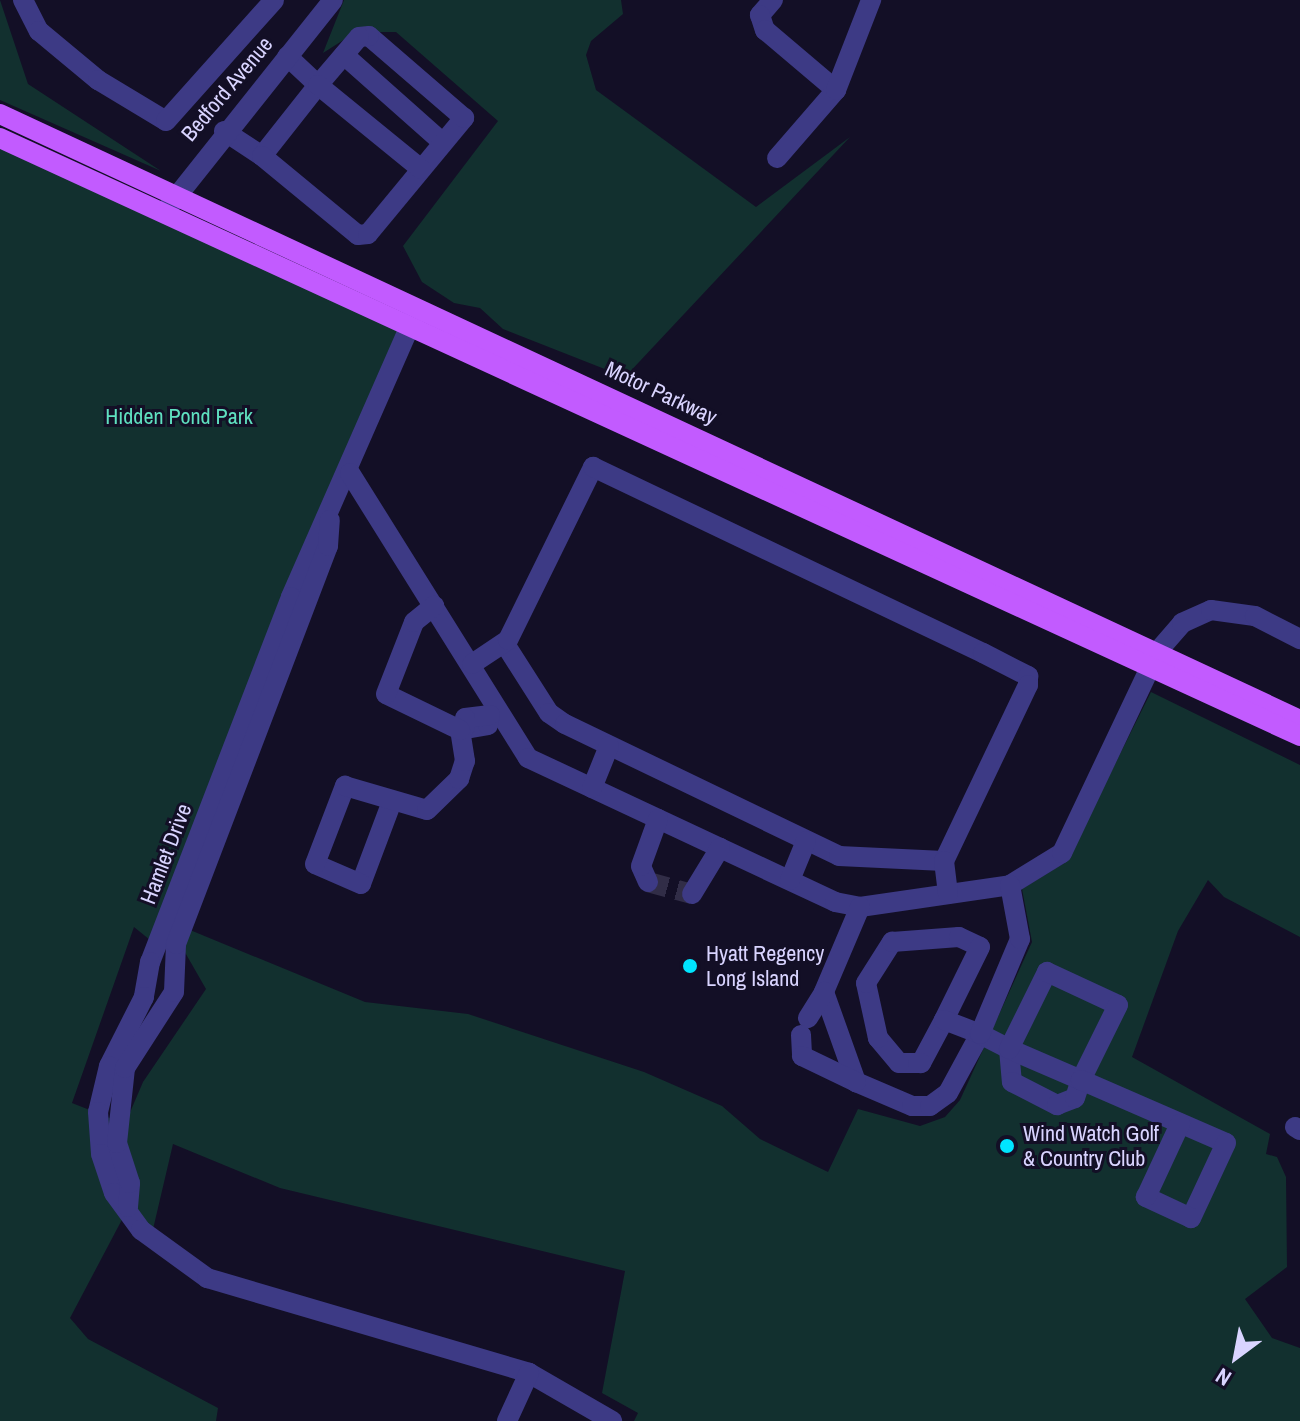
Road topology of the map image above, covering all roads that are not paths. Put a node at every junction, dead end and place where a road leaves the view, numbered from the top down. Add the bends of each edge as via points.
1 (23, 0) edge
2 (274, 0) edge
3 (333, 0) edge
4 (773, 0) edge
5 (871, 0) edge
6 (344, 55) junction
7 (287, 56) junction
8 (318, 85) junction
9 (836, 90) junction
10 (0, 114) edge
11 (224, 131) junction
12 (0, 138) edge
13 (443, 143) junction
14 (262, 156) junction
15 (777, 158) dead end
16 (421, 169) junction
17 (174, 193) junction
18 (164, 213) junction
19 (419, 306) junction
20 (409, 326) junction
21 (350, 473) junction
22 (330, 520) junction
23 (434, 606) junction
24 (1300, 639) edge
25 (505, 644) junction
26 (1158, 651) junction
27 (472, 664) junction
28 (1148, 671) junction
29 (495, 713) junction
30 (1300, 720) edge
31 (462, 729) junction
32 (1300, 736) edge
33 (609, 746) junction
34 (592, 788) junction
35 (391, 804) junction
36 (658, 819) junction
37 (806, 841) junction
38 (720, 848) junction
39 (944, 861) junction
40 (790, 880) junction
41 (648, 882) dead end
42 (1010, 885) junction
43 (692, 894) dead end
44 (948, 894) junction
45 (860, 907) junction
46 (150, 962) junction
47 (176, 971) junction
48 (824, 992) junction
49 (129, 1016) junction
50 (944, 1020) junction
51 (151, 1030) junction
52 (980, 1034) junction
53 (1009, 1049) junction
54 (1081, 1080) junction
55 (856, 1082) junction
56 (1180, 1124) junction
57 (128, 1207) junction
58 (529, 1373) junction
59 (507, 1421) edge
60 (612, 1421) edge

1 - 2 street via 39,31 98,80 166,121
3 - 7 street, Bedford Avenue
4 - 9 street via 760,15 765,30
5 - 9 street
6 - 8 street
6 - 13 street
6 - 13 street via 369,36 460,110 464,118
7 - 8 street
7 - 11 street, Bedford Avenue
8 - 14 street
8 - 16 street
9 - 15 street
10 - 17 main road, Motor Parkway
11 - 14 street
11 - 17 street, Bedford Avenue
12 - 18 main road, Motor Parkway
13 - 16 street
14 - 16 street via 358,235 368,234
17 - 18 street, Bedford Avenue
17 - 19 main road, Motor Parkway
18 - 20 main road, Motor Parkway
19 - 20 street, Hamlet Drive
19 - 26 main road, Motor Parkway
20 - 21 street, Hamlet Drive
20 - 28 main road, Motor Parkway
21 - 22 street, Hamlet Drive
21 - 23 street
22 - 46 street, Hamlet Drive via 291,597
22 - 47 street, Hamlet Drive via 328,546 176,944
23 - 27 street
23 - 31 street via 414,622 386,694
24 - 26 street via 1255,616 1211,610 1182,623
25 - 27 street
25 - 33 street via 549,713
25 - 39 street via 593,467 983,653 1028,676 1028,685
26 - 28 street
26 - 30 main road, Motor Parkway
27 - 29 street
28 - 32 main road, Motor Parkway
28 - 42 street via 1062,853
29 - 31 street via 488,725
29 - 34 street via 528,758
31 - 35 street via 465,761 446,796 427,810
33 - 34 street
33 - 37 street
34 - 36 street
35 - 35 street via 345,786 315,864 361,884
36 - 38 street
36 - 41 street via 641,866
37 - 39 street via 868,861
37 - 40 street
38 - 40 street
38 - 43 street
39 - 44 street
40 - 45 street
42 - 44 street
42 - 52 street via 1020,939
44 - 45 street
45 - 48 street
46 - 47 street
46 - 49 street, Hamlet Drive via 144,997
47 - 51 street, Hamlet Drive via 165,1015
48 - 55 street
48 - 55 street via 805,1026 802,1056
49 - 51 street
49 - 57 street, Hamlet Drive via 98,1112 109,1180
50 - 50 street via 980,947 959,937 892,942 866,983 878,1038 899,1063 921,1063
50 - 52 street
51 - 57 street, Hamlet Drive via 120,1088 117,1143 130,1183
52 - 53 street
52 - 55 street via 948,1093 930,1106 912,1106
53 - 54 street
53 - 54 street via 1012,1082 1057,1105 1075,1098
53 - 54 street via 1047,972 1118,1005
54 - 56 street
56 - 56 street via 1226,1143 1191,1218 1146,1197
57 - 58 street, Hamlet Drive via 141,1230 207,1278
58 - 59 street
58 - 60 street, Hamlet Drive

